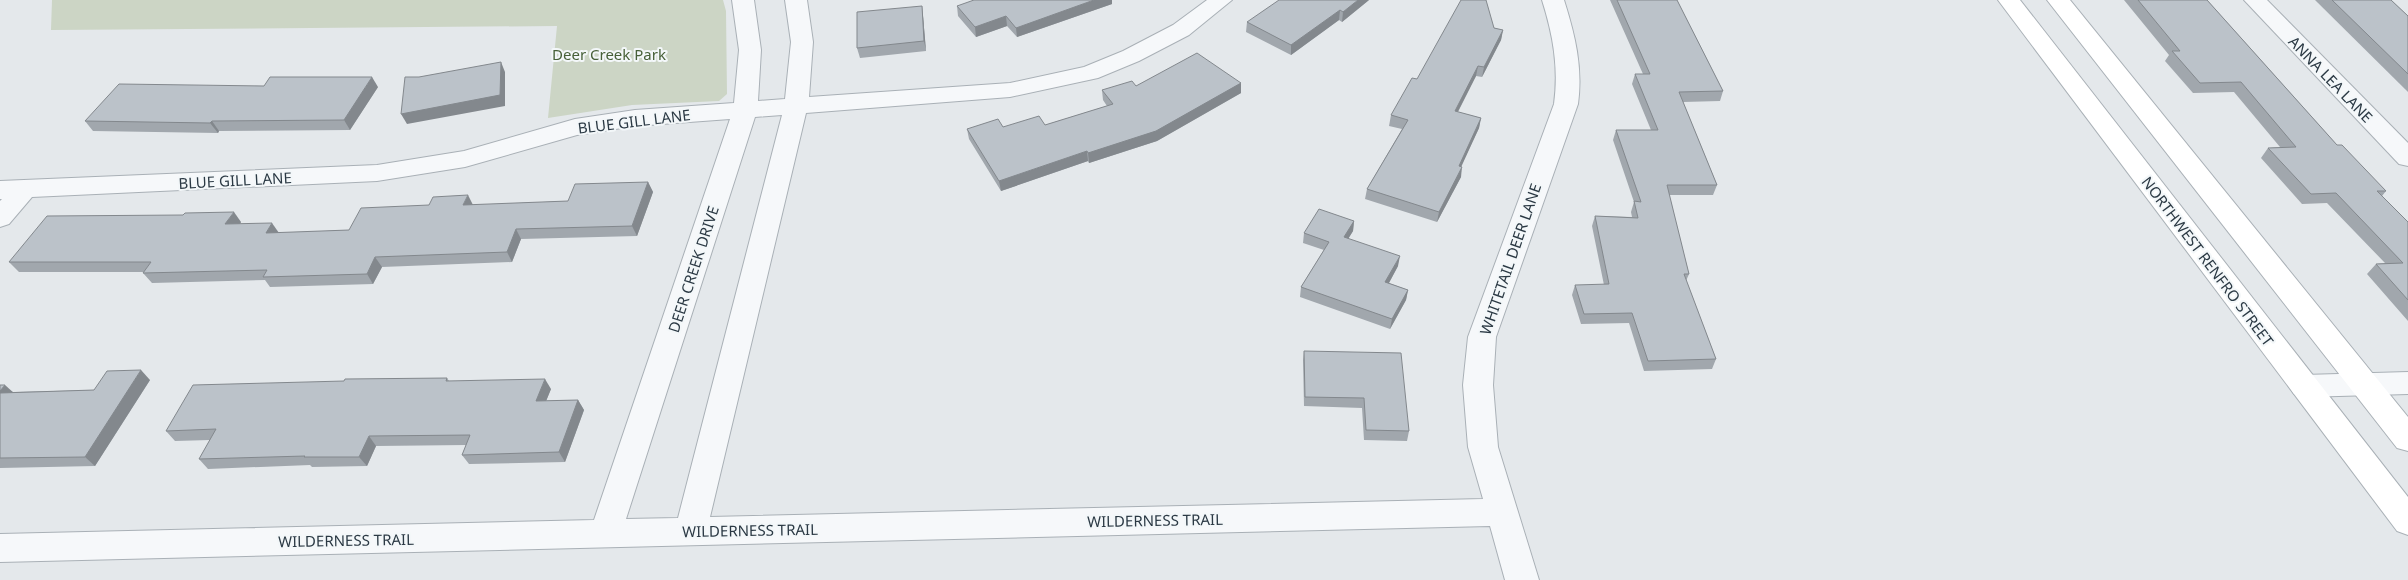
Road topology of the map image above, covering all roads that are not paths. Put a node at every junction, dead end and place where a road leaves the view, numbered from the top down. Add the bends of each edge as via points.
1 (743, 0) edge
2 (796, 0) edge
3 (1221, 0) edge
4 (1553, 0) edge
5 (2009, 0) edge
6 (2058, 0) edge
7 (2255, 0) edge
8 (796, 105) junction
9 (746, 110) junction
10 (2408, 158) edge
11 (12, 190) edge
12 (0, 218) edge
13 (2408, 383) edge
14 (2365, 384) junction
15 (2304, 386) junction
16 (2408, 439) edge
17 (1501, 512) junction
18 (2408, 522) edge
19 (691, 532) junction
20 (605, 534) junction
21 (0, 548) edge
22 (1522, 580) edge

1 - 9 street, DEER CREEK DRIVE via 750,50
2 - 8 street via 802,42
3 - 8 street, BLUE GILL LANE via 1181,30 1090,73 1010,90
4 - 17 street, WHITETAIL DEER LANE via 1565,39 1570,79 1566,104 1482,337 1478,385 1483,447
5 - 15 main road, NORTHWEST RENFRO STREET
6 - 14 main road
7 - 10 street, ANNA LEA LANE
8 - 9 street, BLUE GILL LANE
8 - 19 street
9 - 11 street, BLUE GILL LANE via 635,118 576,127 465,159 377,173
9 - 20 street, DEER CREEK DRIVE
11 - 12 street
13 - 14 street
14 - 15 street
14 - 16 main road
15 - 18 main road, NORTHWEST RENFRO STREET
17 - 19 street, WILDERNESS TRAIL
17 - 22 street, WHITETAIL DEER LANE
19 - 20 street, WILDERNESS TRAIL
20 - 21 street, WILDERNESS TRAIL

